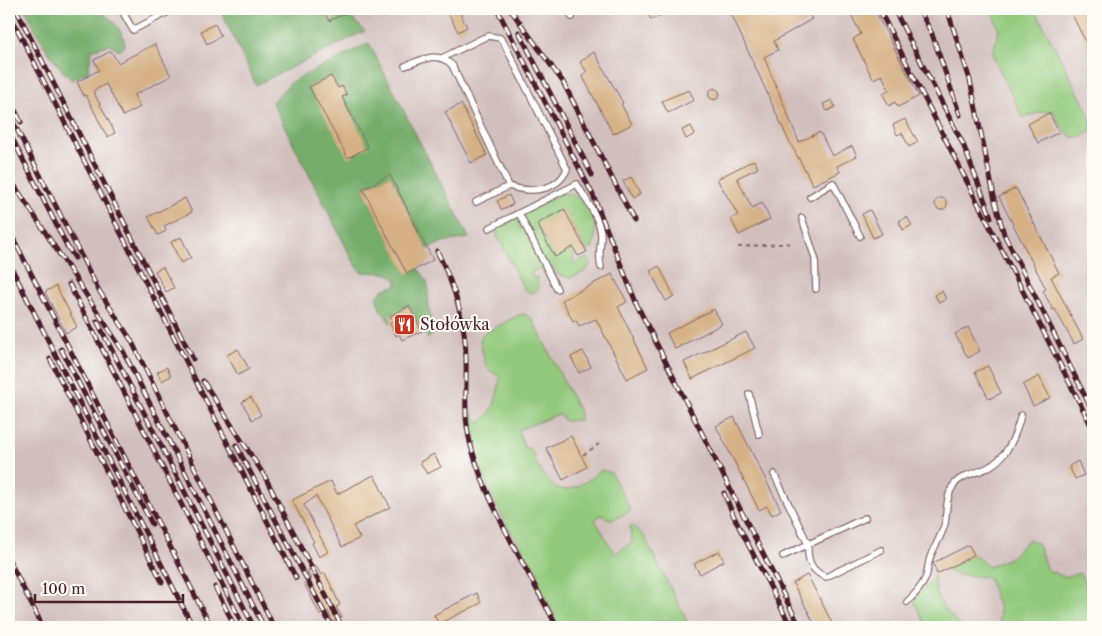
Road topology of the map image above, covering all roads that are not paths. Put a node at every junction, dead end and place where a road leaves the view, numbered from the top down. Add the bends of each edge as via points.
1 (121, 9) edge
2 (174, 9) edge
3 (568, 9) edge
4 (572, 17) dead end
5 (442, 58) junction
6 (405, 66) dead end
7 (509, 186) junction
8 (810, 197) dead end
9 (476, 202) dead end
10 (519, 213) junction
11 (802, 218) dead end
12 (489, 228) dead end
13 (860, 236) dead end
14 (601, 267) dead end
15 (557, 289) dead end
16 (816, 289) dead end
17 (749, 394) dead end
18 (1021, 415) dead end
19 (759, 434) dead end
20 (774, 474) dead end
21 (865, 518) dead end
22 (808, 544) junction
23 (881, 550) dead end
24 (783, 556) dead end
25 (907, 602) dead end

1 - 2 lane via 134,30
3 - 4 lane
5 - 6 lane via 431,56
5 - 7 lane via 452,65
5 - 7 lane via 489,36 500,38 504,43 567,169 560,180 542,190
7 - 9 lane
8 - 13 lane via 833,183
10 - 12 lane
10 - 14 lane via 577,184 599,226
10 - 15 lane
11 - 16 lane via 815,258
17 - 19 lane
18 - 25 lane via 1014,439 1004,456 954,485 946,504 940,540 930,557 926,577
20 - 22 lane
21 - 22 lane
22 - 23 lane via 810,566 826,577
22 - 24 lane

